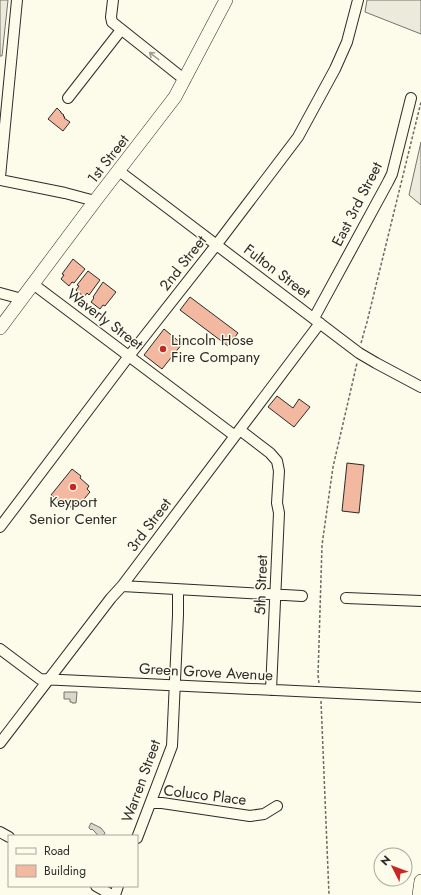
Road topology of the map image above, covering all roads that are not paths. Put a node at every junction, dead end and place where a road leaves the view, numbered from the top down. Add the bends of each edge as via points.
1 (17, 0) edge
2 (113, 0) edge
3 (226, 0) edge
4 (358, 0) edge
5 (121, 30) junction
6 (185, 80) junction
7 (68, 98) dead end
8 (411, 98) dead end
9 (119, 171) junction
10 (0, 177) edge
11 (0, 180) edge
12 (95, 202) junction
13 (217, 244) junction
14 (33, 284) junction
15 (0, 293) edge
16 (22, 299) junction
17 (317, 321) junction
18 (0, 328) edge
19 (128, 356) junction
20 (421, 387) edge
21 (238, 433) junction
22 (278, 482) joint
23 (0, 527) edge
24 (122, 586) junction
25 (178, 590) junction
26 (276, 594) junction
27 (302, 596) dead end
28 (346, 598) dead end
29 (421, 601) edge
30 (0, 649) edge
31 (49, 680) junction
32 (174, 686) junction
33 (271, 690) junction
34 (421, 697) edge
35 (0, 743) edge
36 (151, 803) junction
37 (277, 806) dead end
38 (138, 836) edge
39 (421, 881) edge
40 (98, 887) edge
41 (113, 895) edge
42 (419, 895) edge

1 - 10 street
2 - 5 street via 112,22
3 - 6 main road, 1st Street
4 - 13 street, 2nd Street via 347,42 298,137
6 -> 5 street
5 - 7 street
6 - 9 main road, 1st Street
8 - 17 street, East 3rd Street via 392,174
9 - 12 main road, 1st Street
9 - 13 street, Fulton Street
11 - 12 street
12 - 14 main road, 1st Street
13 - 17 street, Fulton Street
13 - 19 street, 2nd Street
14 - 16 main road, 1st Street
14 - 19 street, Waverly Street
15 - 16 street
16 - 18 main road, 1st Street
17 - 20 street, Fulton Street via 359,353
17 - 21 street, 3rd Street
19 - 21 street, Waverly Street
19 - 23 street, 2nd Street
21 - 22 street, Waverly Street via 270,453 277,461
21 - 24 street, 3rd Street
22 - 26 street, 5th Street
24 - 25 street
24 - 31 street, 3rd Street
25 - 26 street
25 - 32 street, Warren Street
26 - 27 street
26 - 33 street, 5th Street
28 - 29 street
30 - 31 street, Green Grove Avenue via 40,679
31 - 32 street, Green Grove Avenue
31 - 35 street, 3rd Street
32 - 33 street, Green Grove Avenue
32 - 36 street, Warren Street via 172,746
33 - 34 street, Green Grove Avenue
36 - 37 street, Coluco Place via 250,816 264,814
36 - 38 street, Warren Street
39 - 42 main road
40 - 41 street

